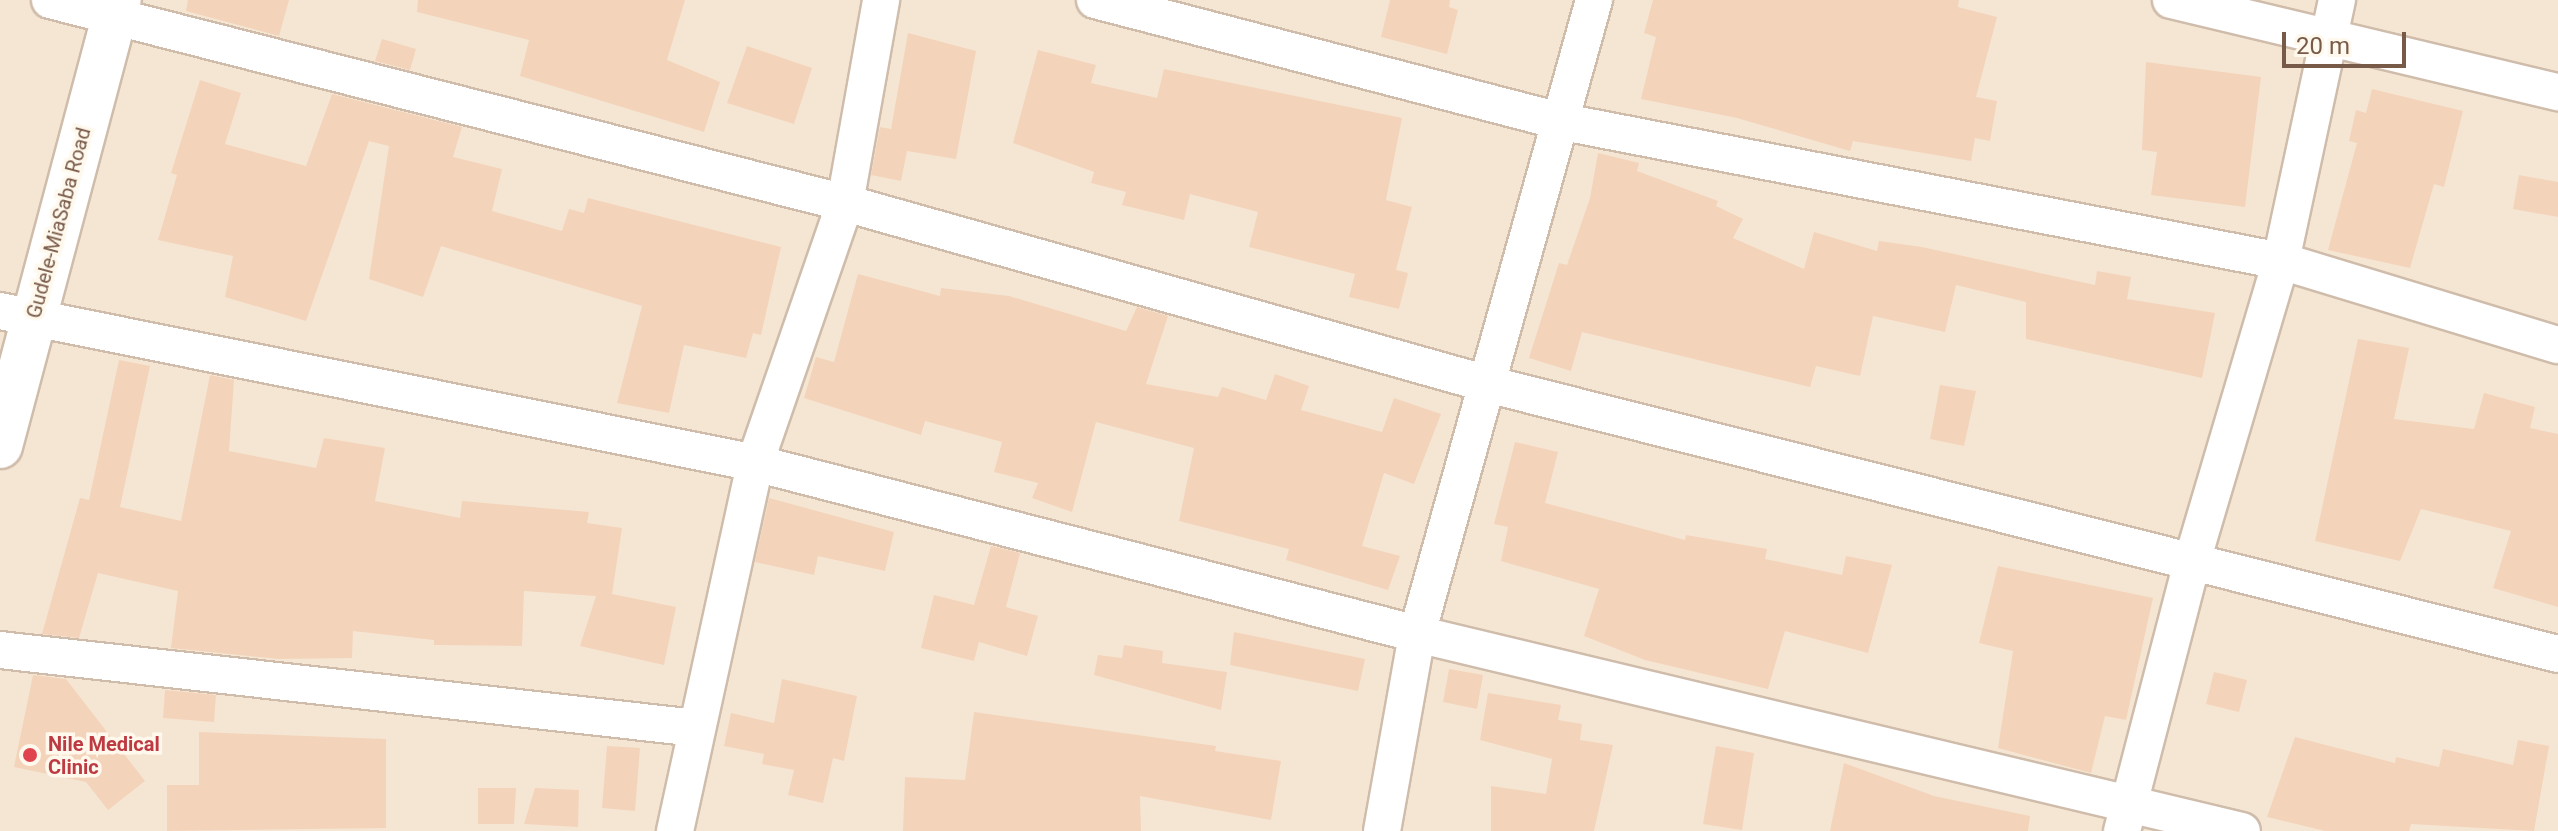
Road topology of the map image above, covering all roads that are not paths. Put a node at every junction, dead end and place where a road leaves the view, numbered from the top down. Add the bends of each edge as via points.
1 (50, 0) edge
2 (881, 0) edge
3 (1095, 0) edge
4 (1594, 0) edge
5 (2171, 0) edge
6 (2337, 0) edge
7 (117, 7) edge
8 (2330, 35) junction
9 (2558, 92) edge
10 (1558, 121) junction
11 (845, 203) junction
12 (2281, 261) junction
13 (17, 315) edge
14 (2558, 345) edge
15 (1491, 385) junction
16 (0, 446) edge
17 (755, 463) junction
18 (2193, 558) junction
19 (1417, 634) junction
20 (0, 650) edge
21 (2558, 654) edge
22 (697, 728) junction
23 (2126, 816) edge
24 (678, 830) edge
25 (1382, 831) edge
26 (2242, 831) edge

1 - 7 street
2 - 11 street
3 - 10 street
4 - 10 street
5 - 8 street
6 - 8 street
7 - 11 street
7 - 13 main road, Gudele-MiaSaba Road
8 - 9 street
8 - 12 street
10 - 12 street
10 - 15 street
11 - 15 street
11 - 17 street
12 - 14 street
12 - 18 street
13 - 16 main road, Gudele-MiaSaba Road
13 - 17 street
15 - 18 street
15 - 19 street
17 - 19 street
17 - 22 street
18 - 21 street
18 - 23 street
19 - 23 street
19 - 25 street
20 - 22 street
22 - 24 street
23 - 26 street

